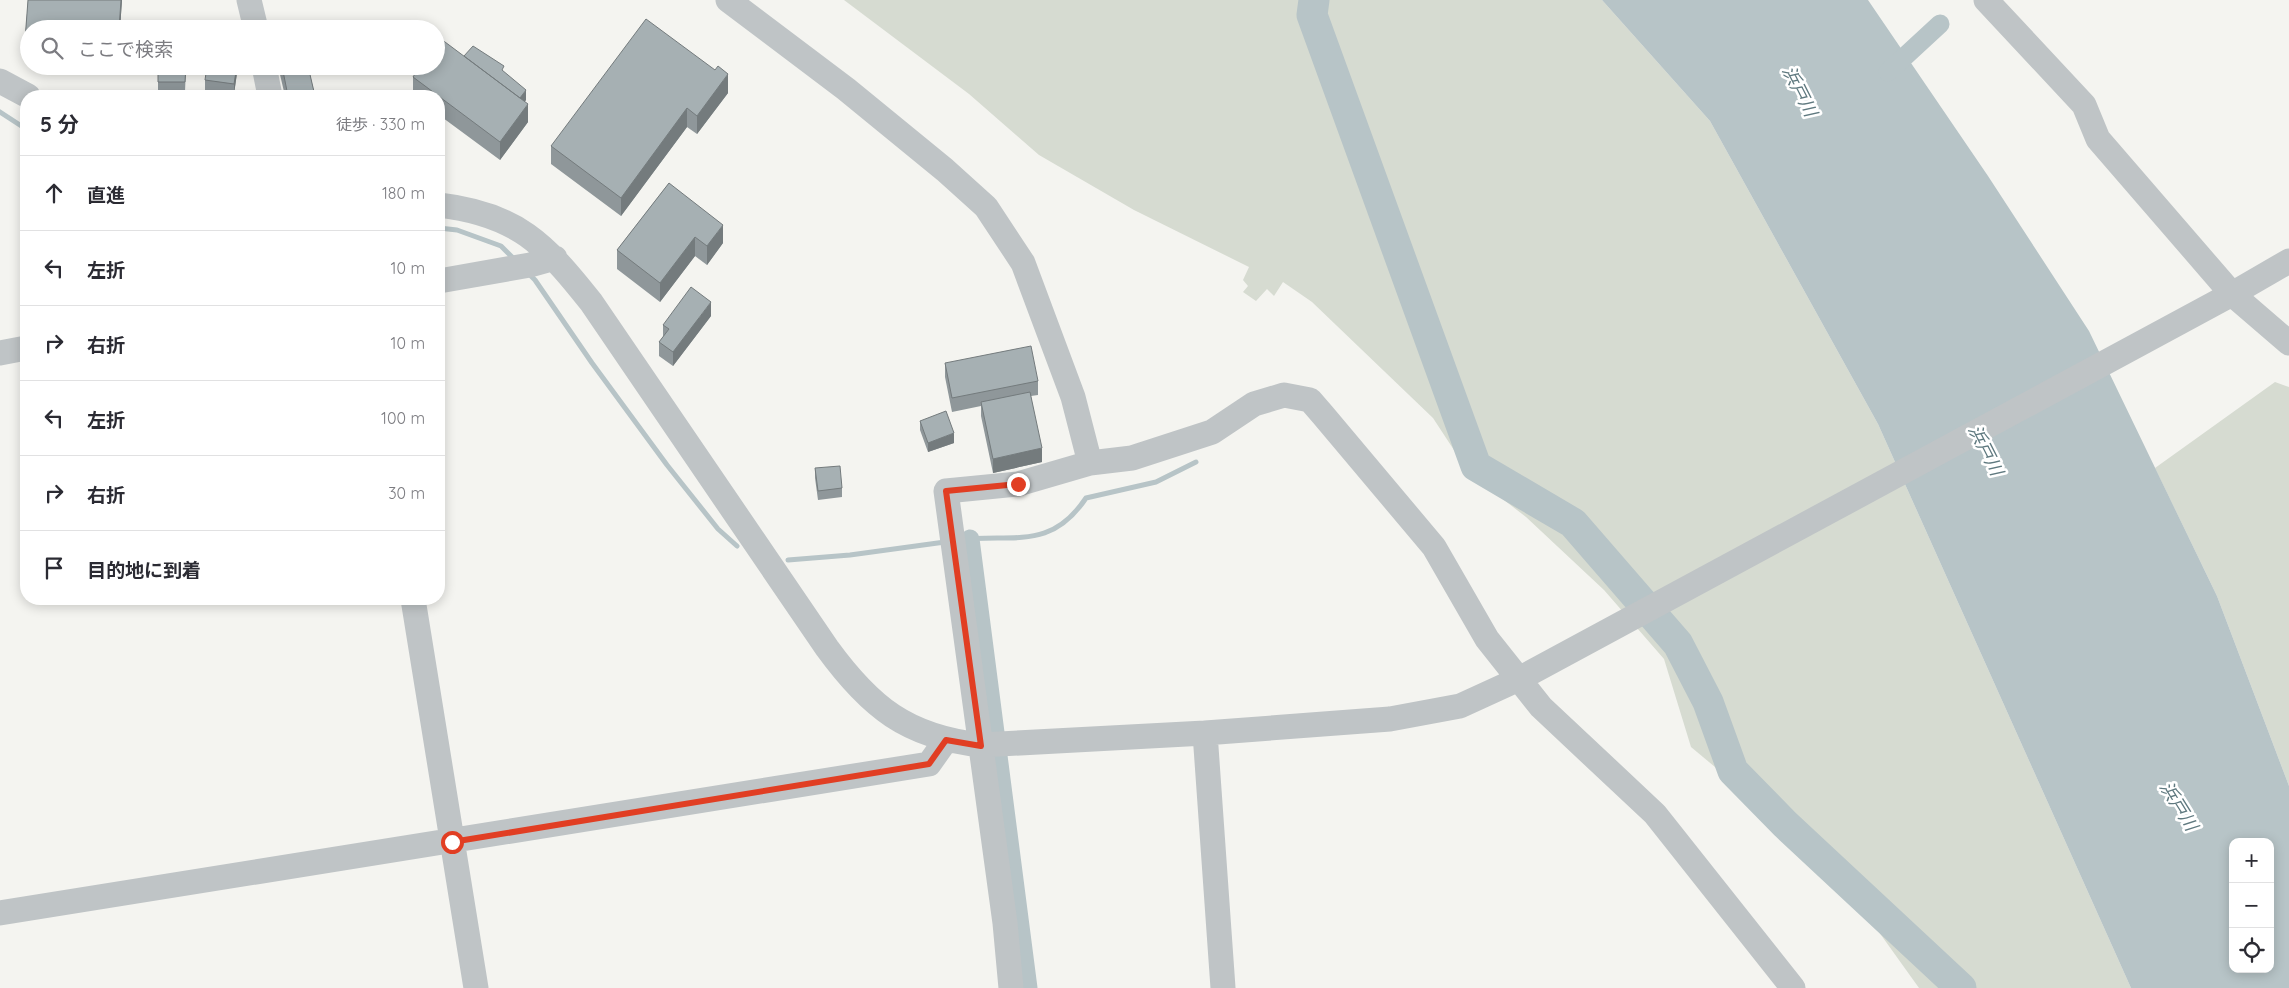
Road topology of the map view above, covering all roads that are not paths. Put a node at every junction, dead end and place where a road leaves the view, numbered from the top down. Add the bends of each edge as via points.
1 (249, 0) edge
2 (728, 0) edge
3 (1986, 0) edge
4 (254, 20) edge
5 (266, 75) edge
6 (0, 81) edge
7 (269, 90) edge
8 (20, 92) edge
9 (445, 206) edge
10 (555, 258) junction
11 (2289, 261) edge
12 (445, 280) edge
13 (2222, 300) junction
14 (2289, 343) edge
15 (20, 349) edge
16 (0, 353) edge
17 (1090, 462) junction
18 (414, 605) edge
19 (1519, 678) junction
20 (1205, 733) junction
21 (946, 740) junction
22 (981, 746) junction
23 (452, 842) junction
24 (0, 913) edge
25 (476, 988) edge
26 (1012, 988) edge
27 (1223, 988) edge
28 (1794, 988) edge

1 - 4 street
2 - 17 street via 846,88 986,207 1023,262 1073,397
3 - 13 street via 2084,105 2098,139
5 - 7 street
6 - 8 street
9 - 10 street via 463,208 504,222 532,238
10 - 12 street
10 - 21 street via 591,302 841,668 870,700 886,712 924,733
11 - 13 street
13 - 14 street
13 - 19 street
15 - 16 street
17 - 19 street via 1132,458 1212,432 1254,404 1284,394 1310,400 1434,547 1487,639
17 - 22 street via 1018,484 946,491
18 - 23 street
19 - 20 street via 1460,706 1428,713 1390,719
19 - 28 street via 1541,707 1655,814
20 - 22 street
20 - 27 street
21 - 22 street
21 - 23 street via 929,764
22 - 26 street
23 - 24 street
23 - 25 street

